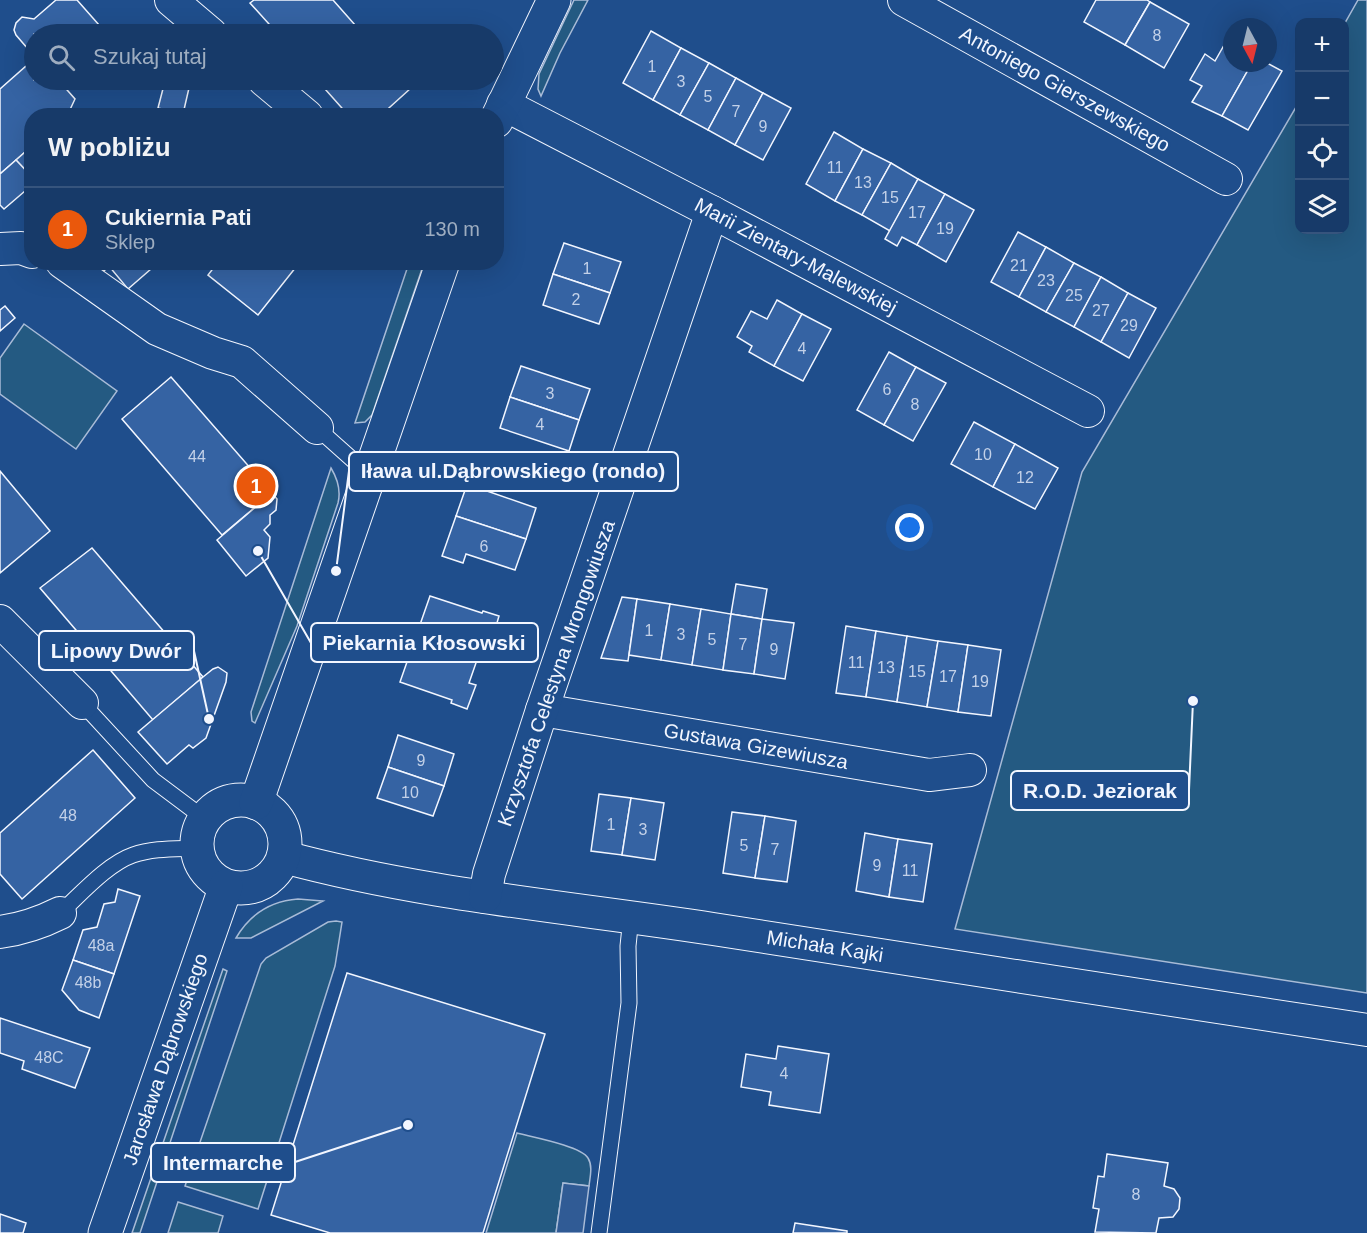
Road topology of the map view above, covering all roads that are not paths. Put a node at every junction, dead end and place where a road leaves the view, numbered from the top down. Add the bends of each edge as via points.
1 (171, 0) edge
2 (554, 0) edge
3 (904, 0) edge
4 (199, 24) edge
5 (276, 90) edge
6 (297, 108) edge
7 (502, 108) edge
8 (504, 114) edge
9 (1226, 179) dead end
10 (712, 212) junction
11 (0, 249) edge
12 (24, 249) edge
13 (73, 270) edge
14 (440, 270) edge
15 (1088, 411) dead end
16 (317, 428) joint
17 (371, 467) junction
18 (0, 621) edge
19 (82, 703) joint
20 (542, 710) junction
21 (970, 770) dead end
22 (256, 802) junction
23 (201, 834) junction
24 (284, 857) junction
25 (226, 886) junction
26 (485, 897) junction
27 (60, 913) joint
28 (631, 917) junction
29 (0, 932) edge
30 (1367, 1030) edge
31 (105, 1233) edge
32 (599, 1233) edge

1 - 4 street
2 - 7 street
3 - 9 street, Antoniego Gierszewskiego
5 - 6 street
8 - 10 street, Marii Zientary-Malewskiej
10 - 15 street, Marii Zientary-Malewskiej
10 - 20 street, Krzysztofa Celestyna Mrongowiusza
11 - 12 street
13 - 16 street via 157,329 242,363
14 - 17 street
16 - 17 lane via 354,461
17 - 22 street
18 - 19 street
19 - 23 lane
20 - 21 street, Gustawa Gizewiusza via 929,775
20 - 26 street, Krzysztofa Celestyna Mrongowiusza
22 - 23 street via 228,802 215,809
22 - 24 street via 271,811 281,824 286,840
23 - 25 street via 202,864 212,878
23 - 27 lane via 114,865
24 - 25 street via 275,873 261,884 244,888
24 - 26 street, Michała Kajki via 345,873
25 - 31 street, Jarosława Dąbrowskiego
26 - 28 street, Michała Kajki
27 - 29 street
28 - 30 street, Michała Kajki
28 - 32 lane via 629,1003

